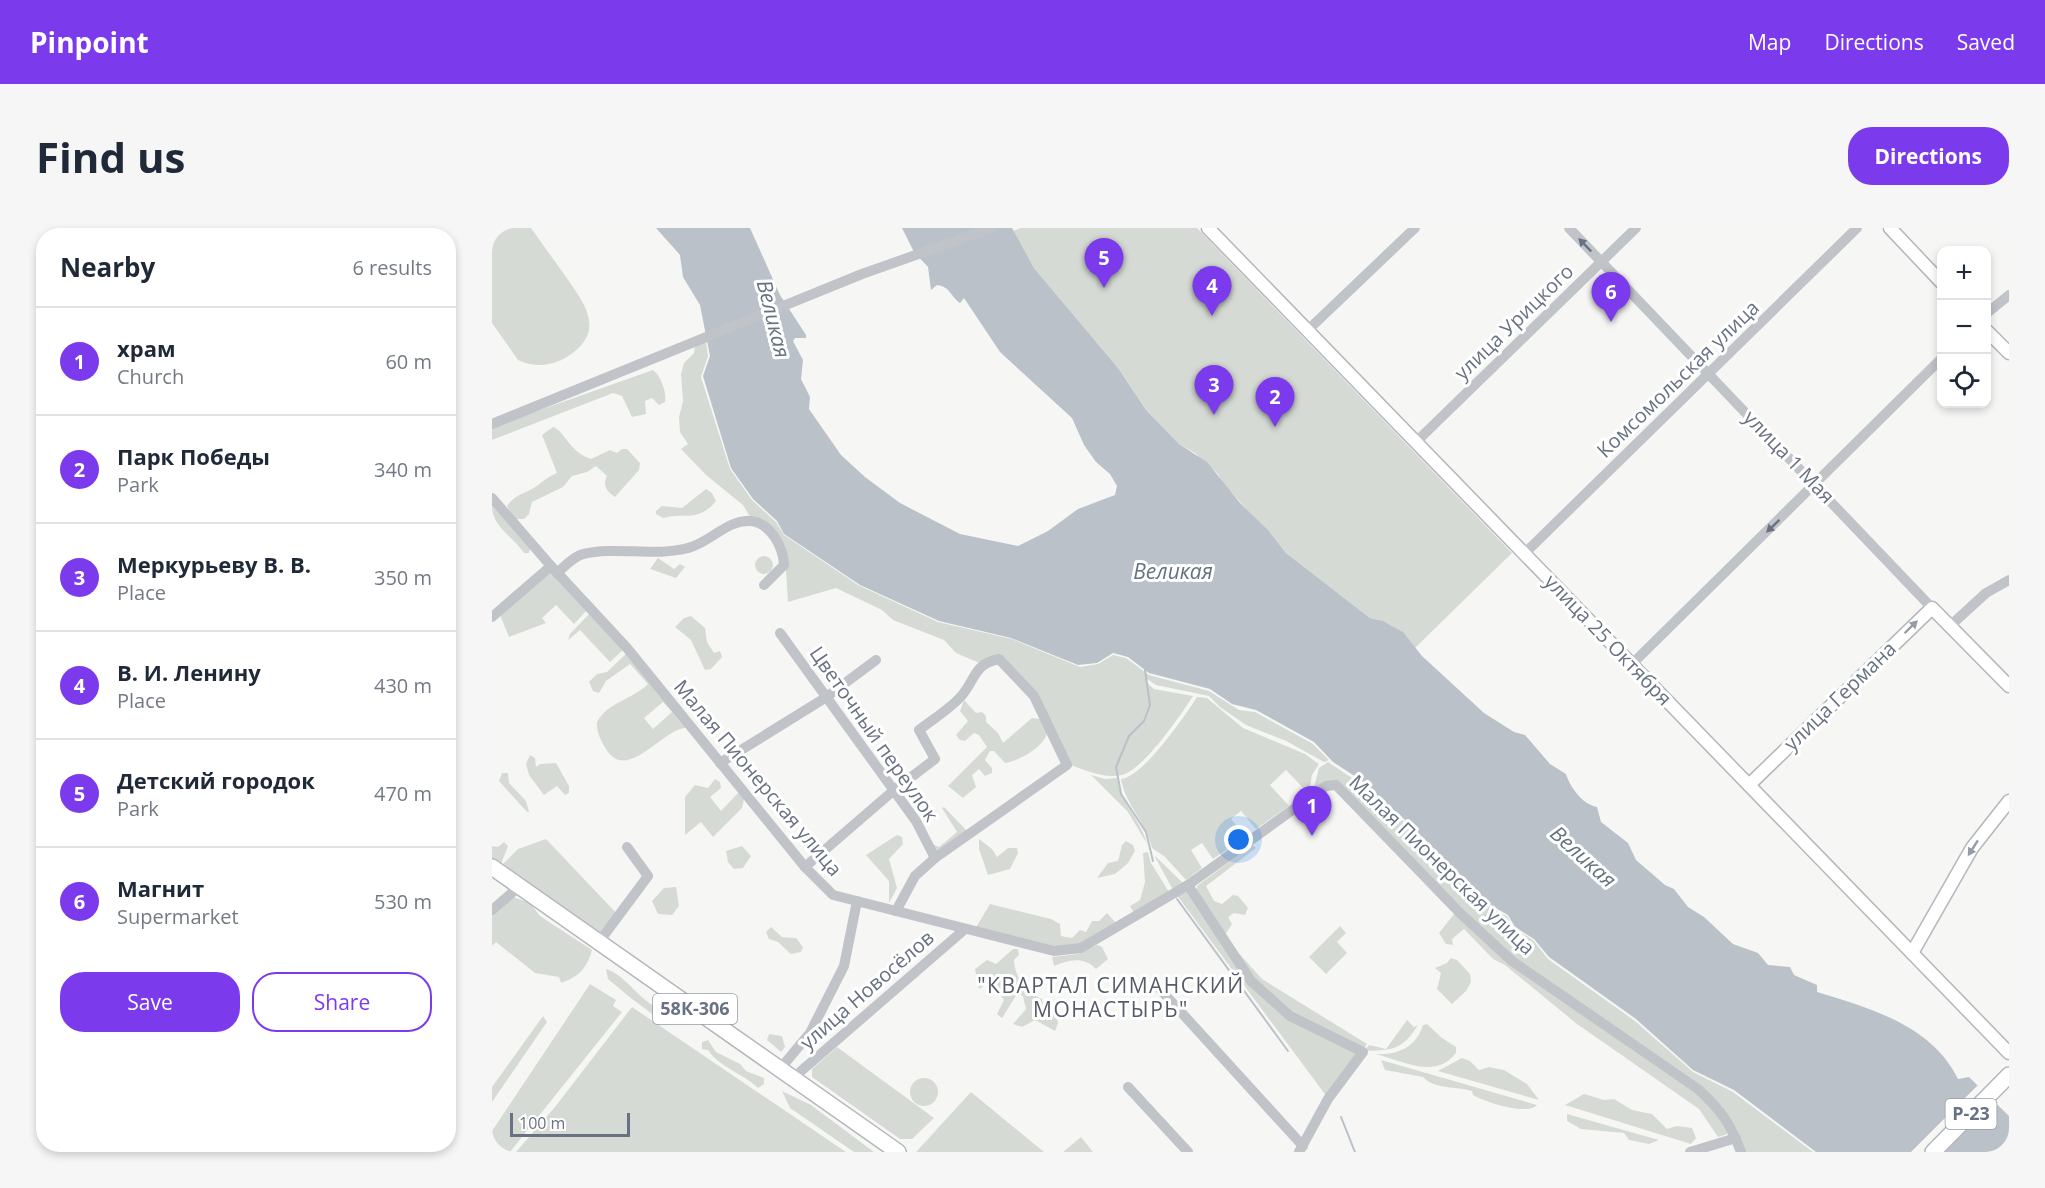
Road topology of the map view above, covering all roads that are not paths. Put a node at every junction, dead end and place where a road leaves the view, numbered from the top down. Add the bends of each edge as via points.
1 (992, 228) edge
2 (1208, 228) edge
3 (1415, 228) edge
4 (1569, 228) edge
5 (1636, 228) edge
6 (1857, 228) edge
7 (1890, 228) edge
8 (1602, 262) junction
9 (1937, 279) edge
10 (2009, 295) edge
11 (1991, 310) edge
12 (1308, 330) junction
13 (1991, 335) edge
14 (2009, 353) edge
15 (1937, 362) edge
16 (1709, 375) junction
17 (492, 424) edge
18 (1416, 442) junction
19 (1815, 485) junction
20 (492, 498) edge
21 (1524, 554) junction
22 (554, 569) junction
23 (2009, 579) edge
24 (764, 585) dead end
25 (1932, 608) junction
26 (492, 617) edge
27 (1950, 626) junction
28 (780, 633) dead end
29 (876, 660) dead end
30 (1632, 664) junction
31 (2009, 686) edge
32 (825, 698) junction
33 (720, 763) junction
34 (1749, 785) junction
35 (893, 791) junction
36 (2009, 801) edge
37 (627, 847) dead end
38 (935, 858) junction
39 (492, 867) edge
40 (805, 867) junction
41 (1188, 885) junction
42 (520, 886) junction
43 (857, 901) junction
44 (492, 910) edge
45 (896, 911) junction
46 (965, 929) junction
47 (599, 942) junction
48 (1912, 953) junction
49 (1159, 988) dead end
50 (2009, 1053) edge
51 (780, 1069) junction
52 (2009, 1075) edge
53 (793, 1078) junction
54 (1128, 1087) dead end
55 (1736, 1138) junction
56 (1301, 1149) edge
57 (898, 1152) edge
58 (1188, 1152) edge
59 (1690, 1152) edge
60 (1742, 1152) edge
61 (1933, 1152) edge

1 - 17 street via 862,274
2 - 12 main road, улица 25 Октября
3 - 12 street
8 -> 4 street, улица 1 Мая
5 - 8 street, улица Урицкого
6 - 16 street, Комсомольская улица
7 - 9 main road
8 - 16 street, улица 1 Мая
8 - 18 street, улица Урицкого
10 - 11 street
12 - 18 main road, улица 25 Октября
13 - 14 main road
15 - 19 street
16 - 19 street, улица 1 Мая
16 - 21 street, Комсомольская улица
18 - 21 main road, улица 25 Октября
19 - 25 street, улица 1 Мая
19 -> 30 street
20 - 22 street, Малая Пионерская улица
21 - 30 main road, улица 25 Октября
22 - 24 street via 581,554 687,549 738,522 751,521 771,533 783,555 784,565
22 - 26 street
22 - 33 street, Малая Пионерская улица via 627,648
23 - 27 street via 1986,593
25 - 27 main road, улица 1 Мая
34 -> 25 main road, улица Германа
27 - 31 main road, улица 1 Мая
28 - 32 street, Цветочный переулок
29 - 32 street
30 - 34 main road, улица 25 Октября
32 - 33 street
32 - 35 street, Цветочный переулок
33 - 40 street, Малая Пионерская улица
34 - 48 main road, улица 25 Октября
35 - 38 street, Цветочный переулок via 916,821
35 - 38 street via 935,759 919,730 964,693 983,665 999,659 1034,696 1067,765
35 - 40 street
36 -> 48 main road via 1972,848
37 - 47 street via 648,876
38 - 45 street via 915,876
39 - 42 highway, 58К-306
40 - 43 street, Малая Пионерская улица via 833,895
41 - 46 street, Малая Пионерская улица via 1081,948 1054,951
41 - 55 street, Малая Пионерская улица via 1326,786 1336,785 1512,961 1698,1089 1720,1109
41 - 56 street via 1251,981 1290,1016 1363,1052 1328,1099
42 - 44 street
42 - 47 highway, 58К-306
43 - 45 street, Малая Пионерская улица
43 - 51 street via 844,966 810,1033
45 - 46 street, Малая Пионерская улица
46 - 53 street, улица Новосёлов
47 - 51 highway, 58К-306
48 - 50 main road, улица 25 Октября
49 - 56 street
51 - 53 highway, 58К-306
52 - 61 highway, Р-23
53 - 57 highway, 58К-306
54 - 58 street
55 - 59 street
55 - 60 street, Малая Пионерская улица

